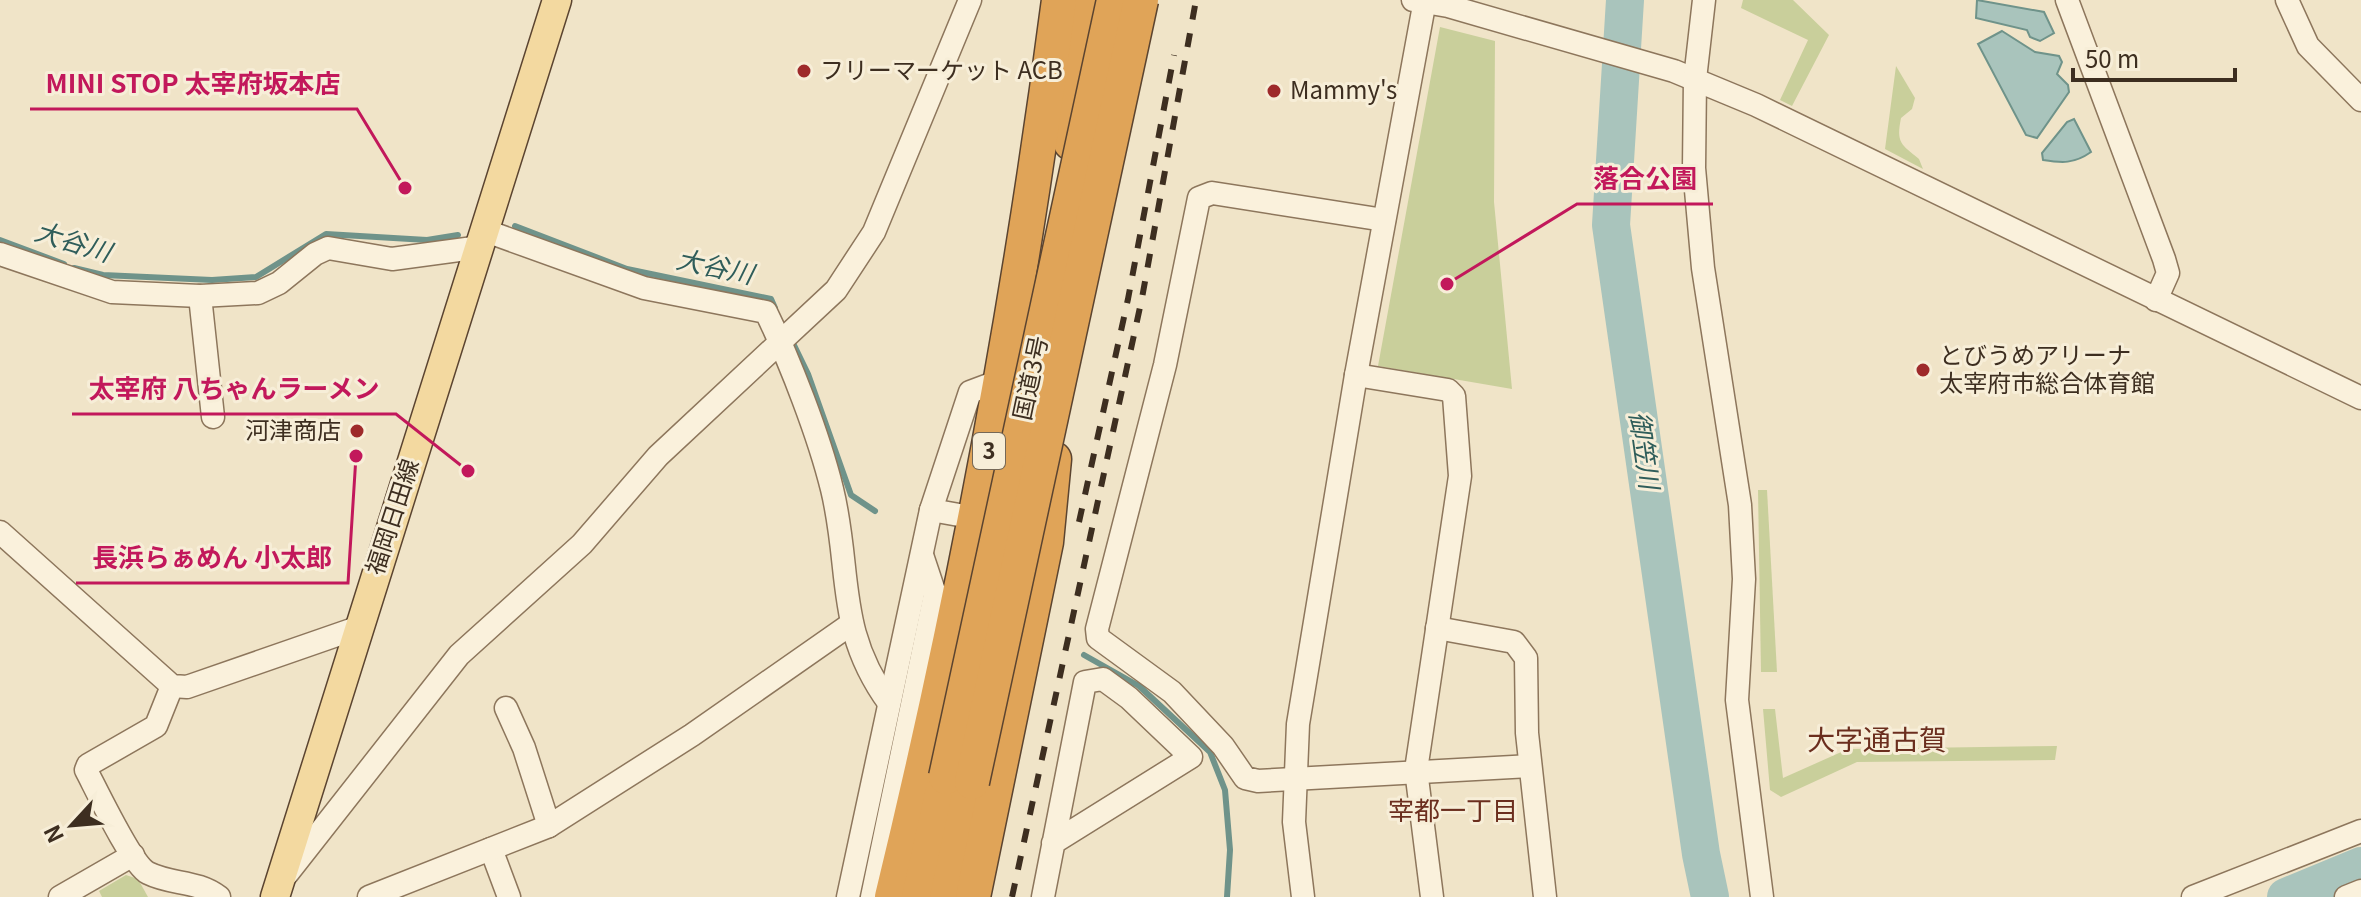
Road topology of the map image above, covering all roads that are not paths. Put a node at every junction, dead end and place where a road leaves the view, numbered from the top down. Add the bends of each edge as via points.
1 (557, 0) edge
2 (970, 0) edge
3 (1059, 0) edge
4 (1085, 0) edge
5 (1114, 0) edge
6 (1141, 0) edge
7 (1704, 0) edge
8 (2067, 0) edge
9 (2287, 0) edge
10 (1421, 1) edge
11 (1695, 79) junction
12 (2361, 100) edge
13 (1384, 220) junction
14 (483, 239) junction
15 (0, 254) edge
16 (200, 296) junction
17 (2156, 300) junction
18 (779, 340) junction
19 (1356, 375) junction
20 (1002, 380) junction
21 (2361, 398) edge
22 (213, 417) dead end
23 (931, 510) junction
24 (976, 518) junction
25 (0, 532) edge
26 (922, 553) junction
27 (851, 624) junction
28 (357, 628) junction
29 (1437, 628) junction
30 (172, 686) junction
31 (889, 703) junction
32 (506, 708) dead end
33 (1530, 766) junction
34 (1416, 770) junction
35 (959, 779) junction
36 (1293, 779) junction
37 (549, 826) junction
38 (2361, 831) edge
39 (1053, 843) junction
40 (491, 849) junction
41 (133, 855) junction
42 (278, 889) edge
43 (2361, 891) edge
44 (60, 897) edge
45 (219, 897) edge
46 (369, 897) edge
47 (509, 897) edge
48 (848, 897) edge
49 (872, 897) edge
50 (892, 897) edge
51 (919, 897) edge
52 (947, 897) edge
53 (973, 897) edge
54 (1043, 897) edge
55 (1303, 897) edge
56 (1432, 897) edge
57 (1545, 897) edge
58 (1762, 897) edge
59 (2193, 897) edge
60 (2346, 897) edge

1 - 14 main road, 福岡日田線
2 - 18 street via 874,232 836,290
3 - 20 highway, 3
4 - 53 highway via 1067,181 1046,542
5 - 35 highway, 国道3号 / 3, bridge
6 - 35 highway, 国道3号 / 3, bridge
7 - 11 street
8 - 17 street via 2164,259 2168,273
9 - 12 street via 2308,46
10 - 11 street
10 - 13 street
11 - 17 street
11 - 58 street via 1694,168 1703,268 1740,505 1744,579 1737,700
13 - 19 street
13 - 36 street via 1212,193 1199,198 1165,365 1097,629 1103,646 1172,692 1245,778
14 - 16 street via 392,259 328,248 258,293
14 - 18 street via 644,288 766,312
14 - 28 main road, 福岡日田線
15 - 16 street via 112,292
16 - 22 street
17 - 21 street
18 - 27 street via 832,490
18 - 42 street via 658,456 582,544 459,655
19 - 29 street via 1448,390 1454,396 1460,476
19 - 36 street via 1309,644
20 - 23 street via 970,392
20 - 24 highway, 3
23 - 24 street
23 - 26 street
24 - 50 highway, 3
25 - 30 street
26 - 31 street
26 - 49 street via 935,594
27 - 31 street via 871,679
27 - 37 street
28 - 30 street via 187,687
28 - 42 main road, 福岡日田線
29 - 33 street via 1514,642 1522,649
29 - 34 street
30 - 41 street via 156,726 86,770
31 - 48 street
32 - 37 street
33 - 34 street
33 - 57 street
34 - 36 street
34 - 56 street
35 - 51 highway, 国道3号 / 3
35 - 52 highway, 国道3号 / 3
36 - 55 street
37 - 40 street
38 - 59 street
39 - 39 street via 1085,682 1103,679 1191,757
39 - 54 street
40 - 46 street
40 - 47 street
41 - 44 street
41 - 45 street via 147,872 204,886
43 - 60 street

